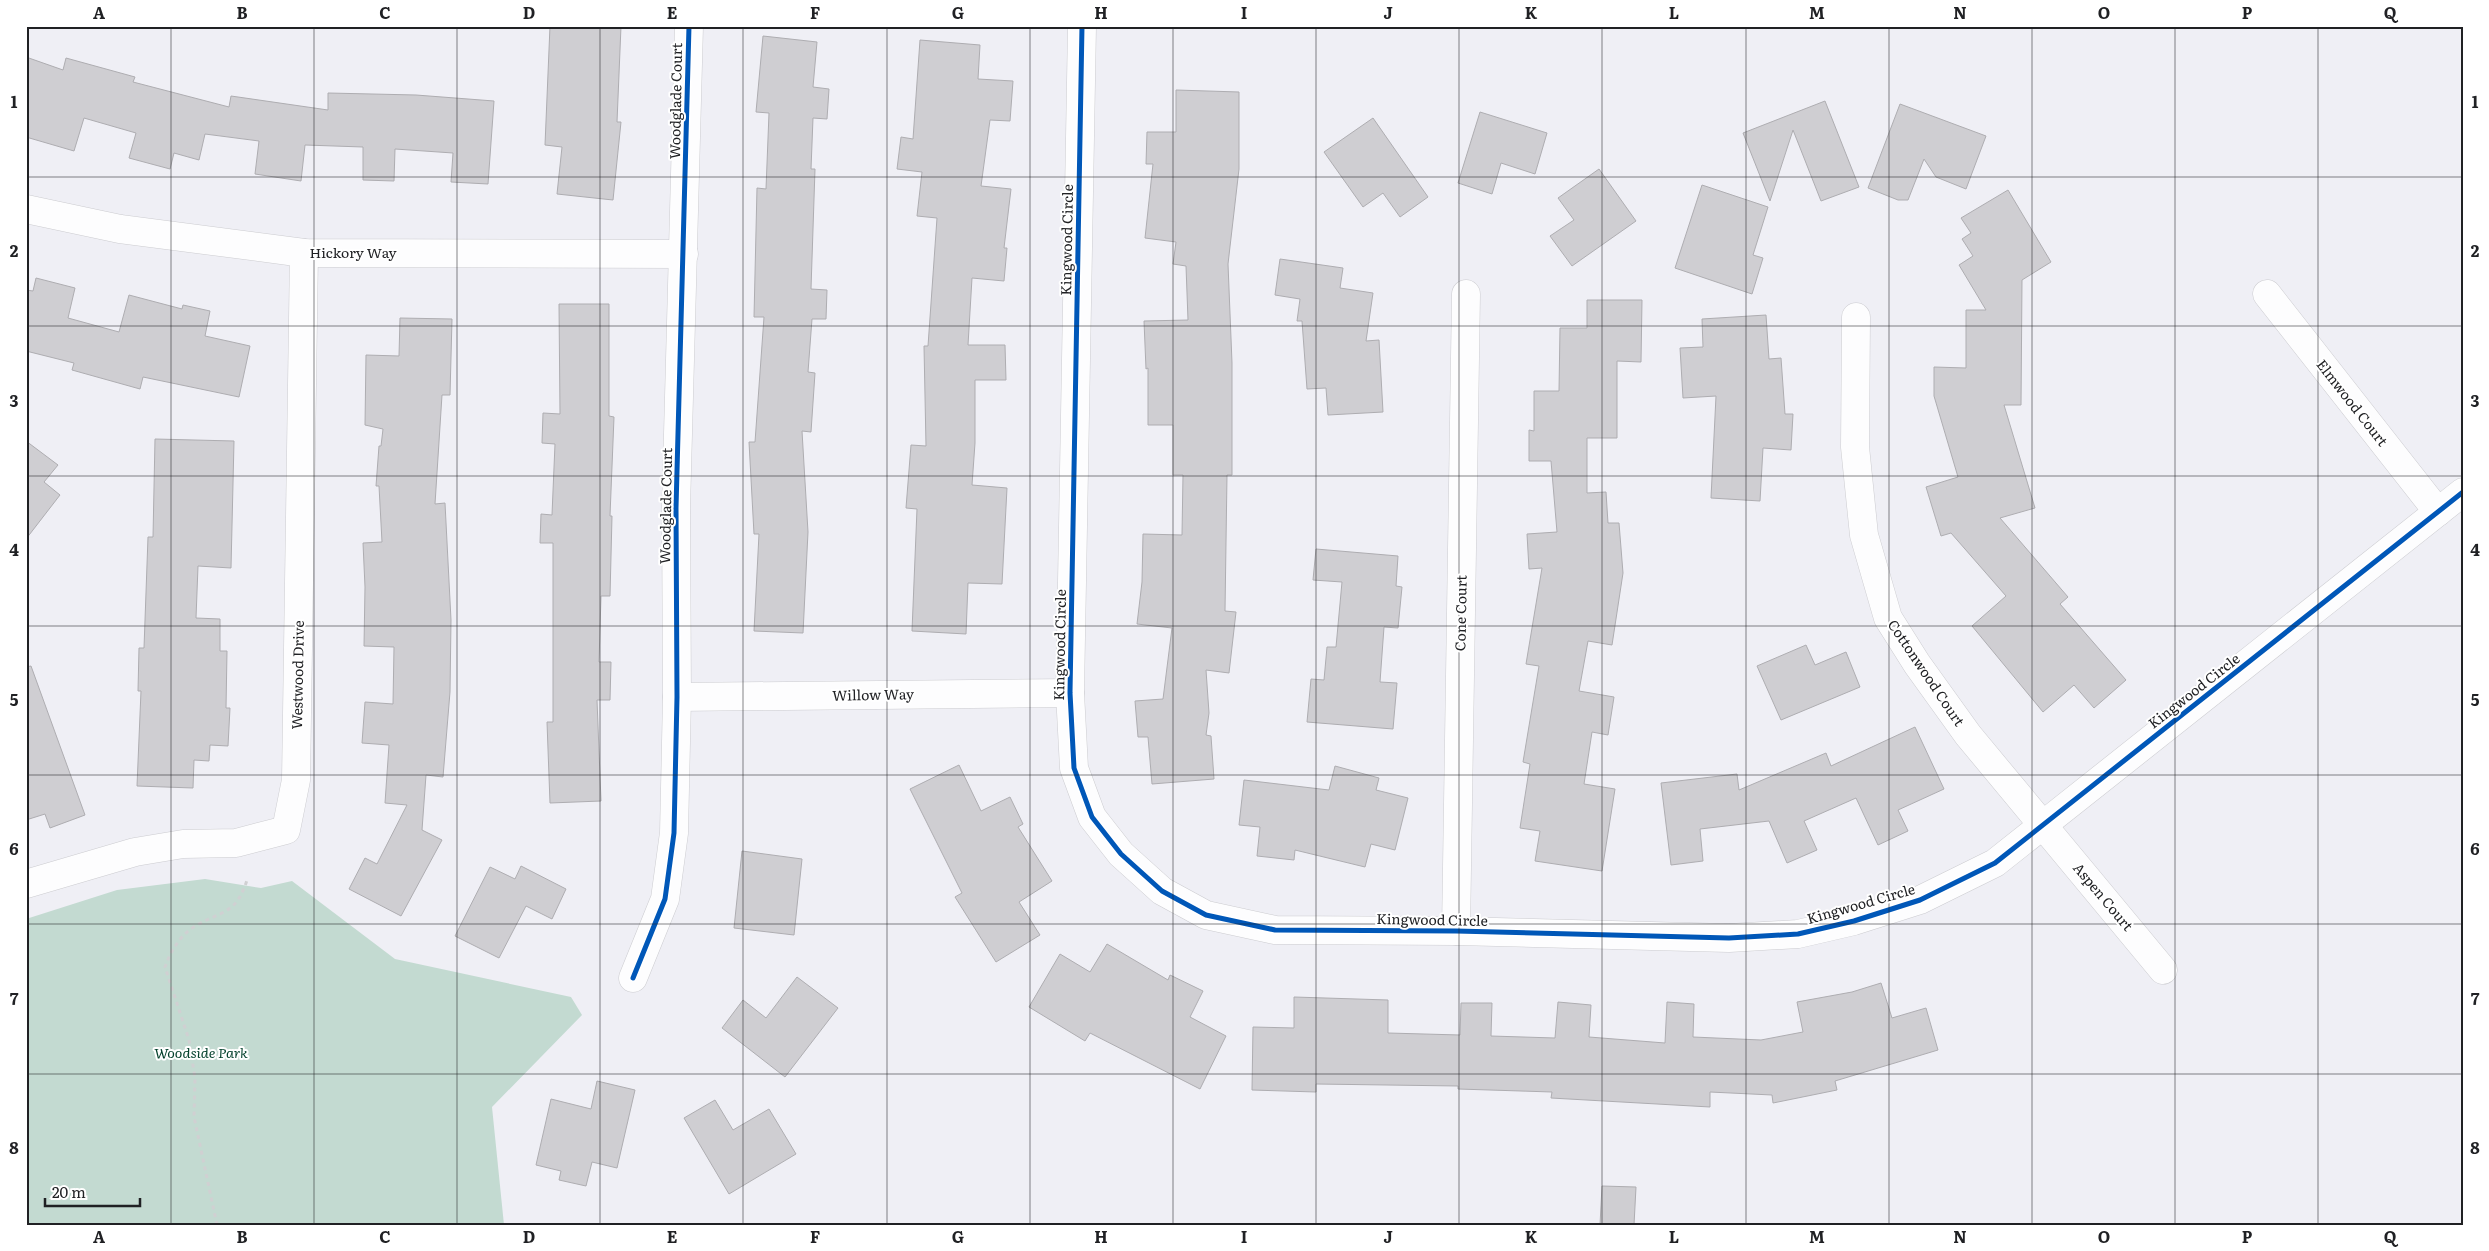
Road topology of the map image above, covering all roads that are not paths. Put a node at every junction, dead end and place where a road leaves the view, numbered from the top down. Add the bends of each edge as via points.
1 (689, 26) edge
2 (1082, 26) edge
3 (26, 208) edge
4 (304, 253) junction
5 (684, 254) junction
6 (1466, 294) dead end
7 (2267, 294) dead end
8 (1856, 317) dead end
9 (2463, 492) edge
10 (2438, 512) junction
11 (1070, 692) junction
12 (677, 696) junction
13 (2043, 825) junction
14 (26, 884) edge
15 (1456, 931) junction
16 (2163, 970) dead end
17 (633, 978) dead end

1 - 5 street, Woodglade Court
2 - 11 street, Kingwood Circle
3 - 4 street, Hickory Way via 120,229
4 - 5 street, Hickory Way
4 - 14 street, Westwood Drive via 296,780 286,830 236,843 183,844 135,852
5 - 12 street, Woodglade Court via 676,508
6 - 15 street, Cone Court
7 - 10 street, Elmwood Court
8 - 13 street, Cottonwood Court via 1855,447 1864,535 1888,618 1968,735
9 - 10 street, Kingwood Circle
10 - 13 street, Kingwood Circle
11 - 12 street, Willow Way
11 - 15 street, Kingwood Circle via 1074,768 1092,817 1121,854 1162,891 1206,914 1275,930
12 - 17 street, Woodglade Court via 674,833 664,899
13 - 15 street, Kingwood Circle via 1995,863 1920,900 1854,921 1798,934 1729,938
13 - 16 street, Aspen Court

